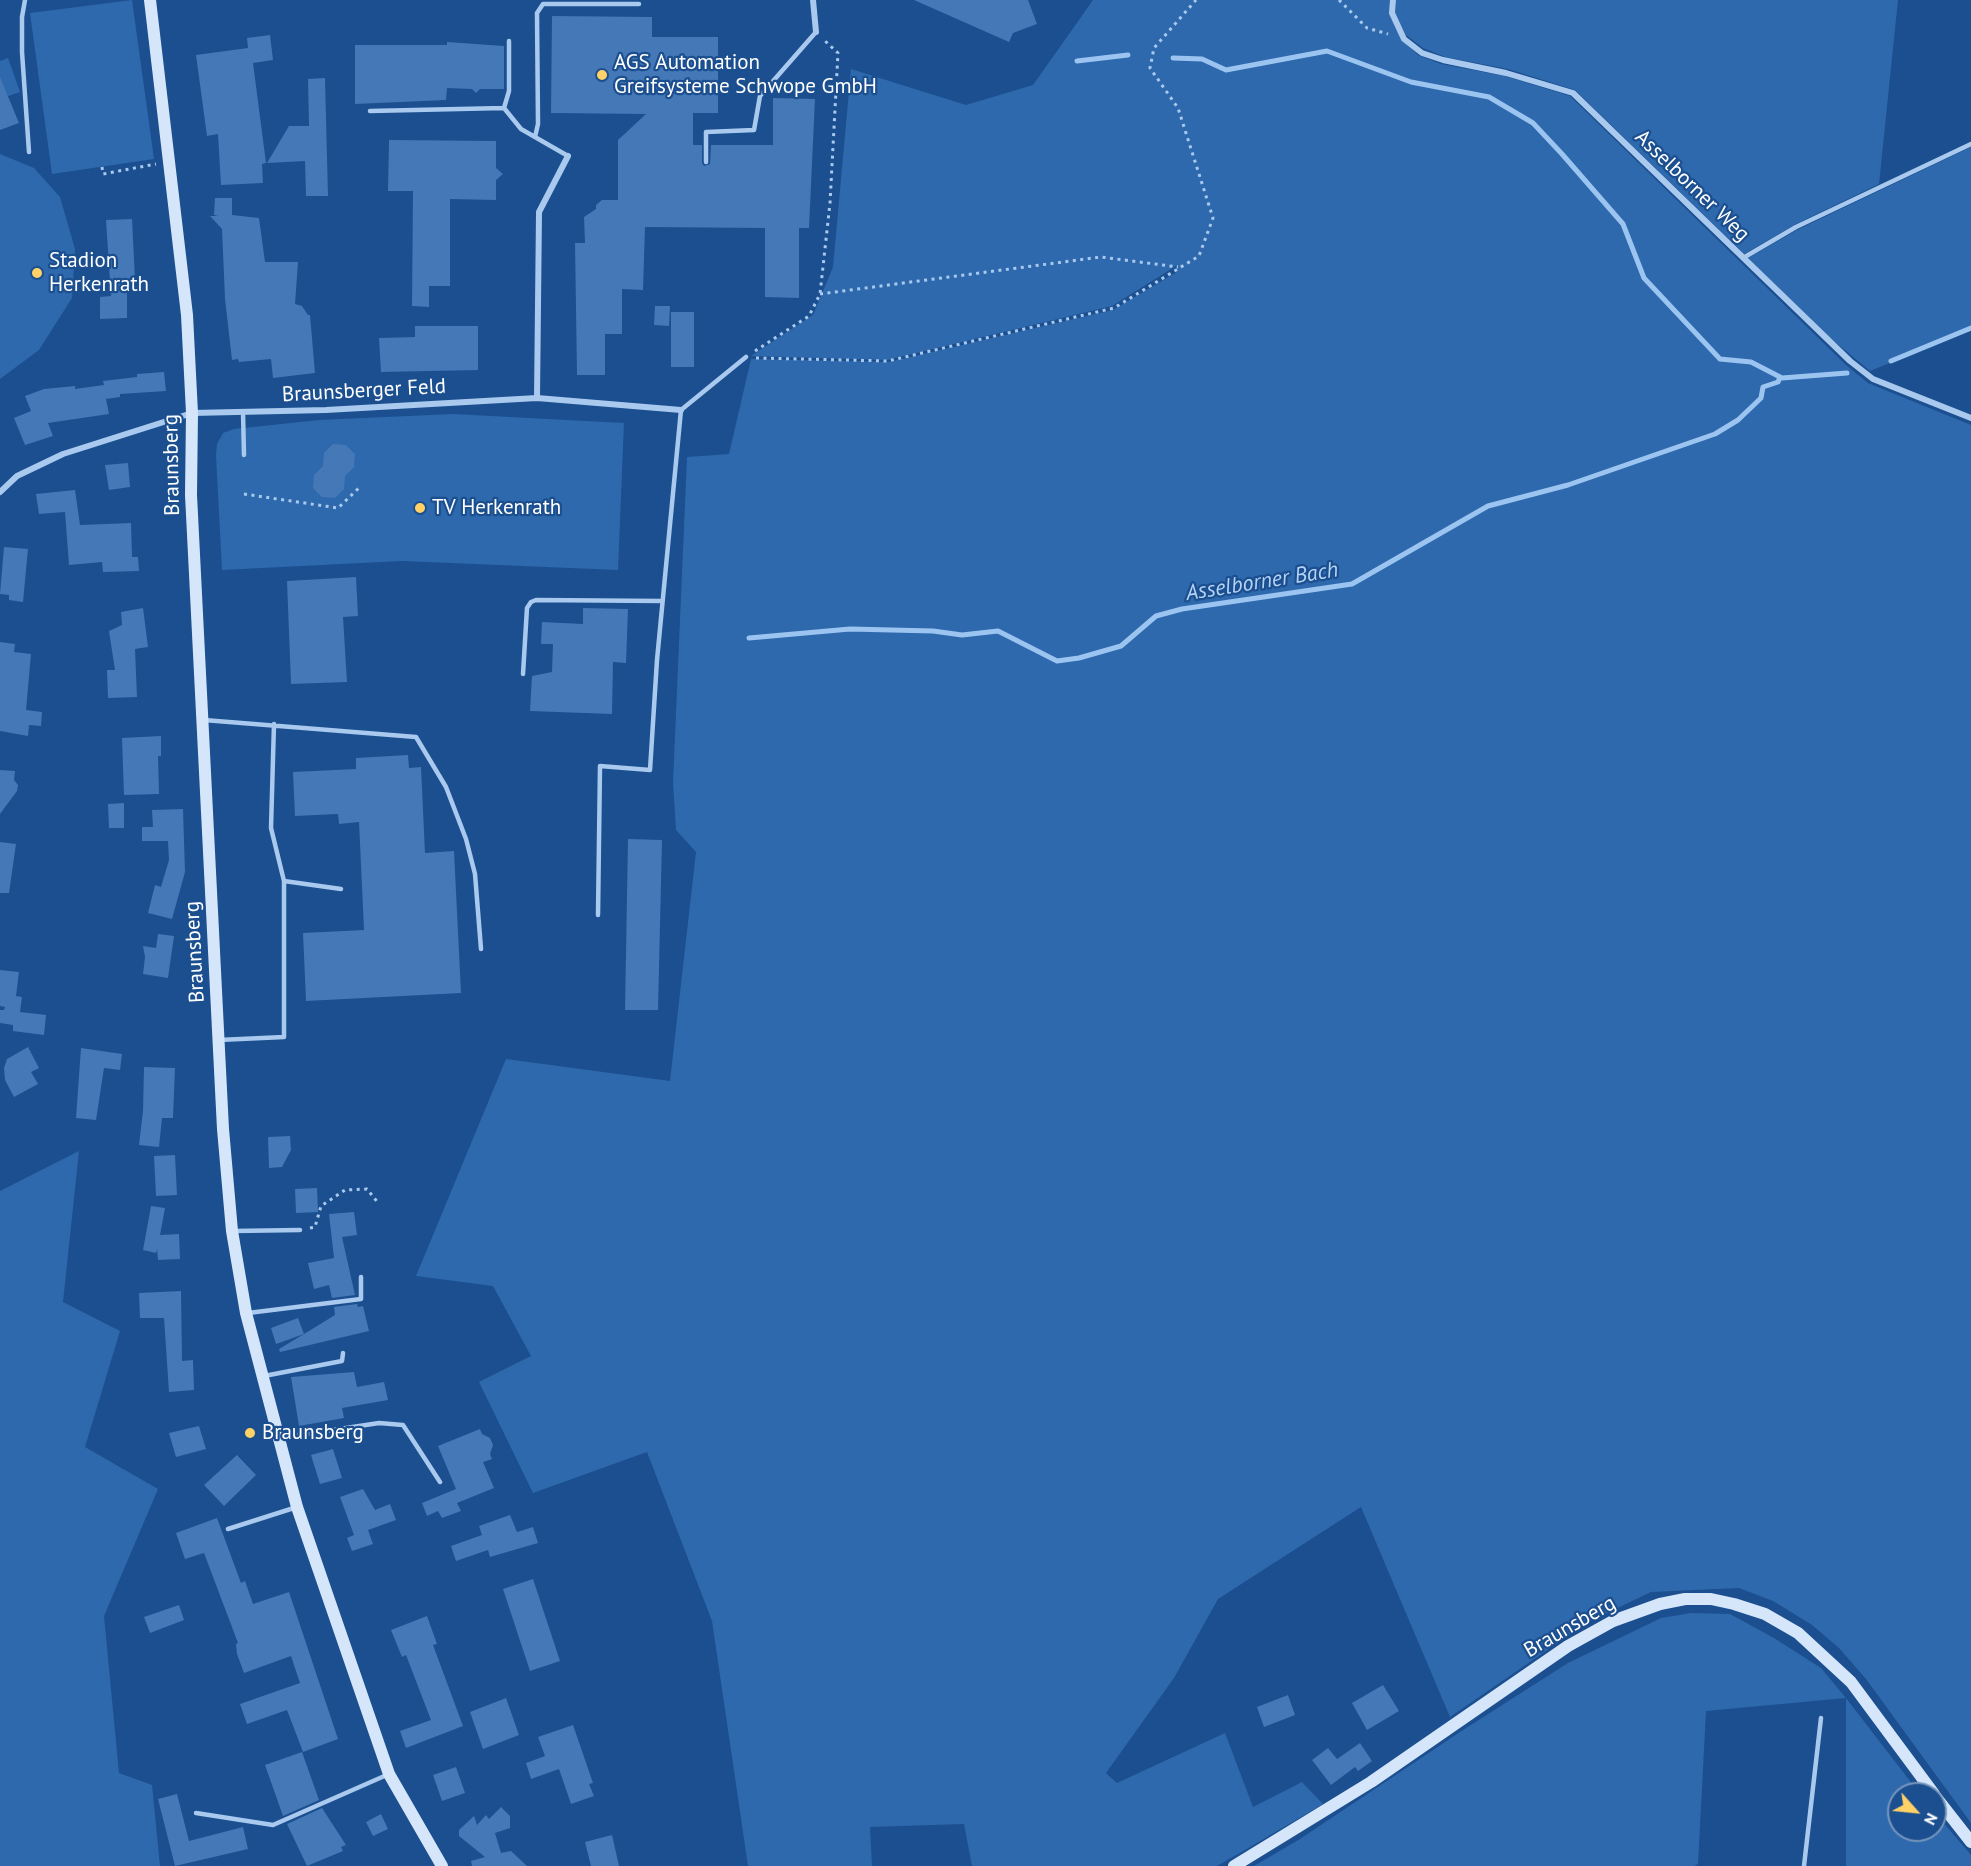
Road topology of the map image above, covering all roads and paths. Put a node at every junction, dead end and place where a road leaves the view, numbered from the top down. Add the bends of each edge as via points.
1 (25, 0) edge
2 (150, 0) edge
3 (537, 0) edge
4 (813, 0) edge
5 (1196, 0) edge
6 (1339, 0) edge
7 (1393, 0) edge
8 (543, 4) junction
9 (639, 4) dead end
10 (816, 32) junction
11 (1404, 39) junction
12 (509, 41) dead end
13 (504, 108) junction
14 (370, 111) dead end
15 (535, 137) junction
16 (1971, 144) edge
17 (29, 152) dead end
18 (568, 156) joint
19 (169, 161) junction
20 (706, 162) dead end
21 (102, 167) dead end
22 (1743, 258) junction
23 (1180, 268) junction
24 (820, 294) junction
25 (746, 357) junction
26 (537, 398) junction
27 (681, 410) junction
28 (243, 412) junction
29 (192, 413) junction
30 (1971, 418) edge
31 (244, 455) dead end
32 (361, 486) dead end
33 (0, 492) edge
34 (244, 494) dead end
35 (662, 601) junction
36 (523, 674) dead end
37 (202, 720) junction
38 (274, 724) junction
39 (284, 880) junction
40 (341, 889) dead end
41 (598, 915) dead end
42 (481, 949) dead end
43 (219, 1040) junction
44 (379, 1204) dead end
45 (300, 1230) joint
46 (232, 1231) junction
47 (360, 1277) dead end
48 (246, 1313) junction
49 (343, 1353) dead end
50 (261, 1377) junction
51 (279, 1438) junction
52 (440, 1482) dead end
53 (297, 1507) junction
54 (228, 1529) dead end
55 (1821, 1718) dead end
56 (389, 1774) junction
57 (1924, 1782) edge
58 (1947, 1812) edge
59 (196, 1813) dead end
60 (1971, 1842) edge
61 (442, 1866) edge
62 (1234, 1866) edge
63 (1804, 1866) edge

1 - 17 lane via 22,52
2 - 19 main road, Braunsberg
3 - 8 lane
4 - 10 street
5 - 23 path via 1154,48 1150,68 1178,108 1213,218 1199,256
6 - 11 path via 1366,28
7 - 11 street via 1392,13
8 - 9 lane
8 - 15 lane via 537,13
10 - 20 lane via 760,96 754,130 706,132
10 - 24 path via 838,54 830,203
11 - 22 street, Asselborner Weg via 1443,60 1573,93
12 - 13 lane via 509,92
13 - 14 lane
13 - 15 lane via 521,129
15 - 18 lane
16 - 22 lane via 1796,227
18 - 26 street via 539,212
19 - 21 path via 103,174
19 - 29 main road, Braunsberg via 187,315
22 - 30 street, Asselborner Weg via 1820,335 1874,380
23 - 24 path via 1101,257
23 - 25 path via 1114,308 888,361
24 - 25 path via 809,316
25 - 27 lane
26 - 27 street, Braunsberger Feld
26 - 28 street, Braunsberger Feld
27 - 35 lane
28 - 29 street, Braunsberger Feld
28 - 31 lane
29 - 33 street, Braunsberger Feld via 63,454 17,476
29 - 37 main road, Braunsberg via 191,495
32 - 34 path via 338,508
35 - 36 lane via 531,602 527,608
35 - 41 lane via 650,770 600,766
37 - 38 lane
37 - 43 main road, Braunsberg
38 - 39 lane via 271,828
38 - 42 lane via 416,737 446,787 466,839 475,874
39 - 40 lane
39 - 43 lane via 284,1037
43 - 46 main road, Braunsberg
44 - 45 path via 367,1189 345,1191 321,1206 315,1227
45 - 46 lane
46 - 48 main road, Braunsberg
47 - 48 lane via 361,1299
48 - 50 main road, Braunsberg
49 - 50 lane via 342,1361
50 - 51 main road, Braunsberg
51 - 52 lane via 380,1424 403,1425
51 - 53 main road, Braunsberg
53 - 54 lane
53 - 56 main road, Braunsberg
55 - 63 lane
56 - 59 lane via 273,1825
56 - 61 main road, Braunsberg
57 - 62 main road, Braunsberg via 1851,1682 1798,1633 1765,1614 1734,1604 1685,1599 1613,1621 1568,1646 1354,1793
58 - 60 main road, Braunsberg

